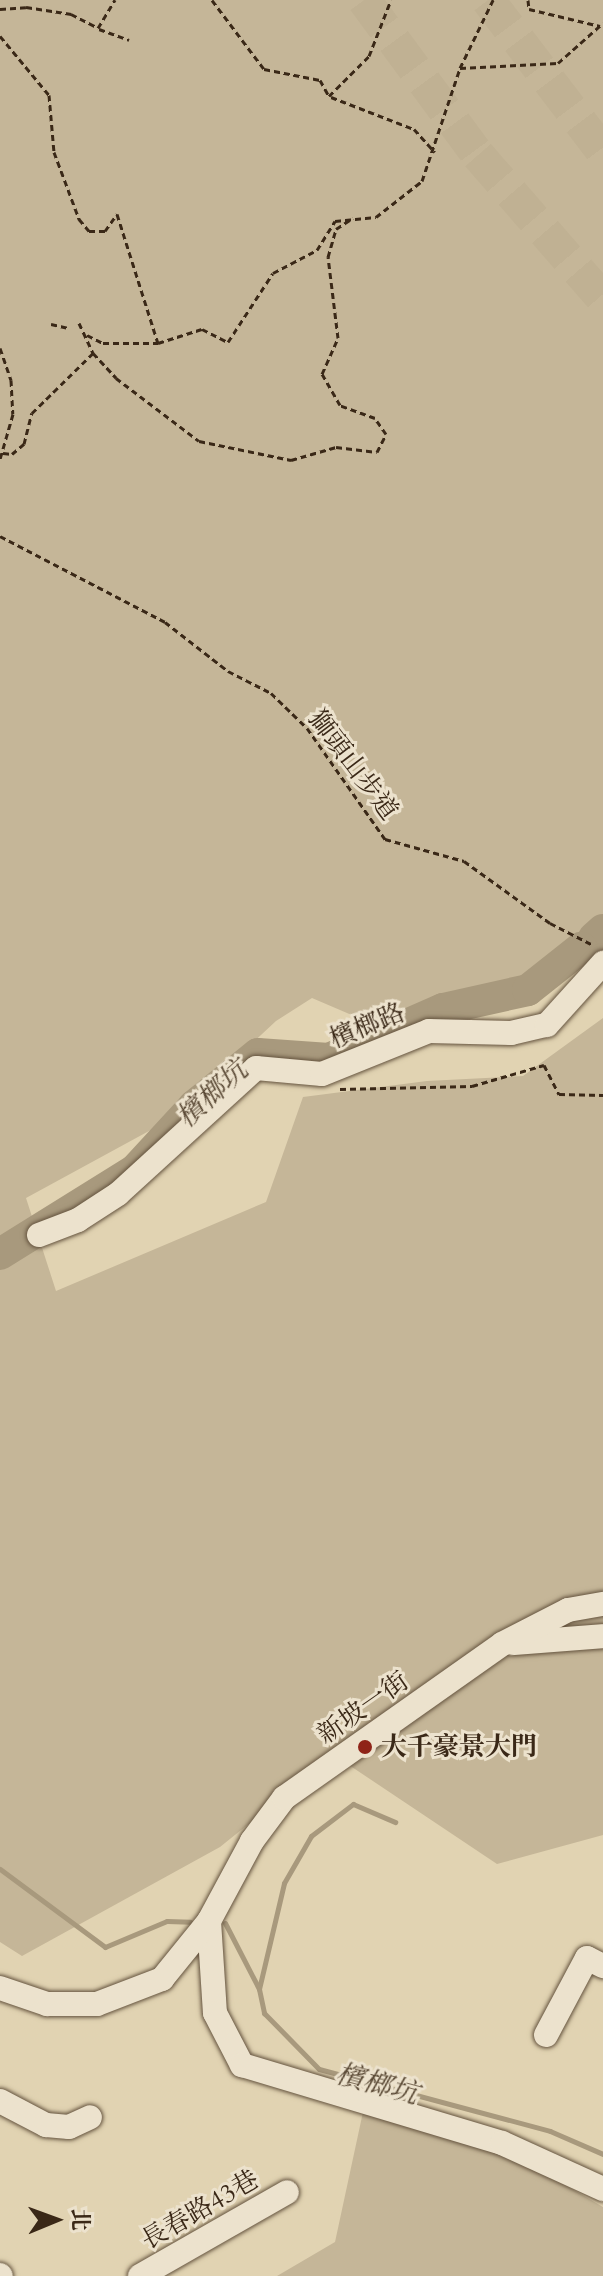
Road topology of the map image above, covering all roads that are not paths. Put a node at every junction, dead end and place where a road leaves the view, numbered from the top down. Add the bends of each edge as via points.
1 (601, 963) edge
2 (39, 1235) dead end
3 (603, 1604) edge
4 (603, 1636) edge
5 (502, 1644) junction
6 (209, 1921) junction
7 (603, 1966) edge
8 (0, 1988) edge
9 (546, 2035) dead end
10 (0, 2101) edge
11 (90, 2117) dead end
12 (603, 2189) edge
13 (287, 2192) dead end
14 (140, 2276) edge

1 - 2 street, 檳榔路 via 547,1025 511,1033 429,1031 322,1074 256,1068 118,1194 78,1220
3 - 5 street, 新坡一街 via 568,1610
4 - 5 street
5 - 6 street, 新坡一街 via 284,1798 252,1841
6 - 8 street, 新坡一街 via 162,1979 97,2004 47,2004
6 - 12 street via 215,2013 242,2065 502,2143
7 - 9 street via 587,1958
10 - 11 street via 46,2125 69,2127
13 - 14 street, 長春路43巷

